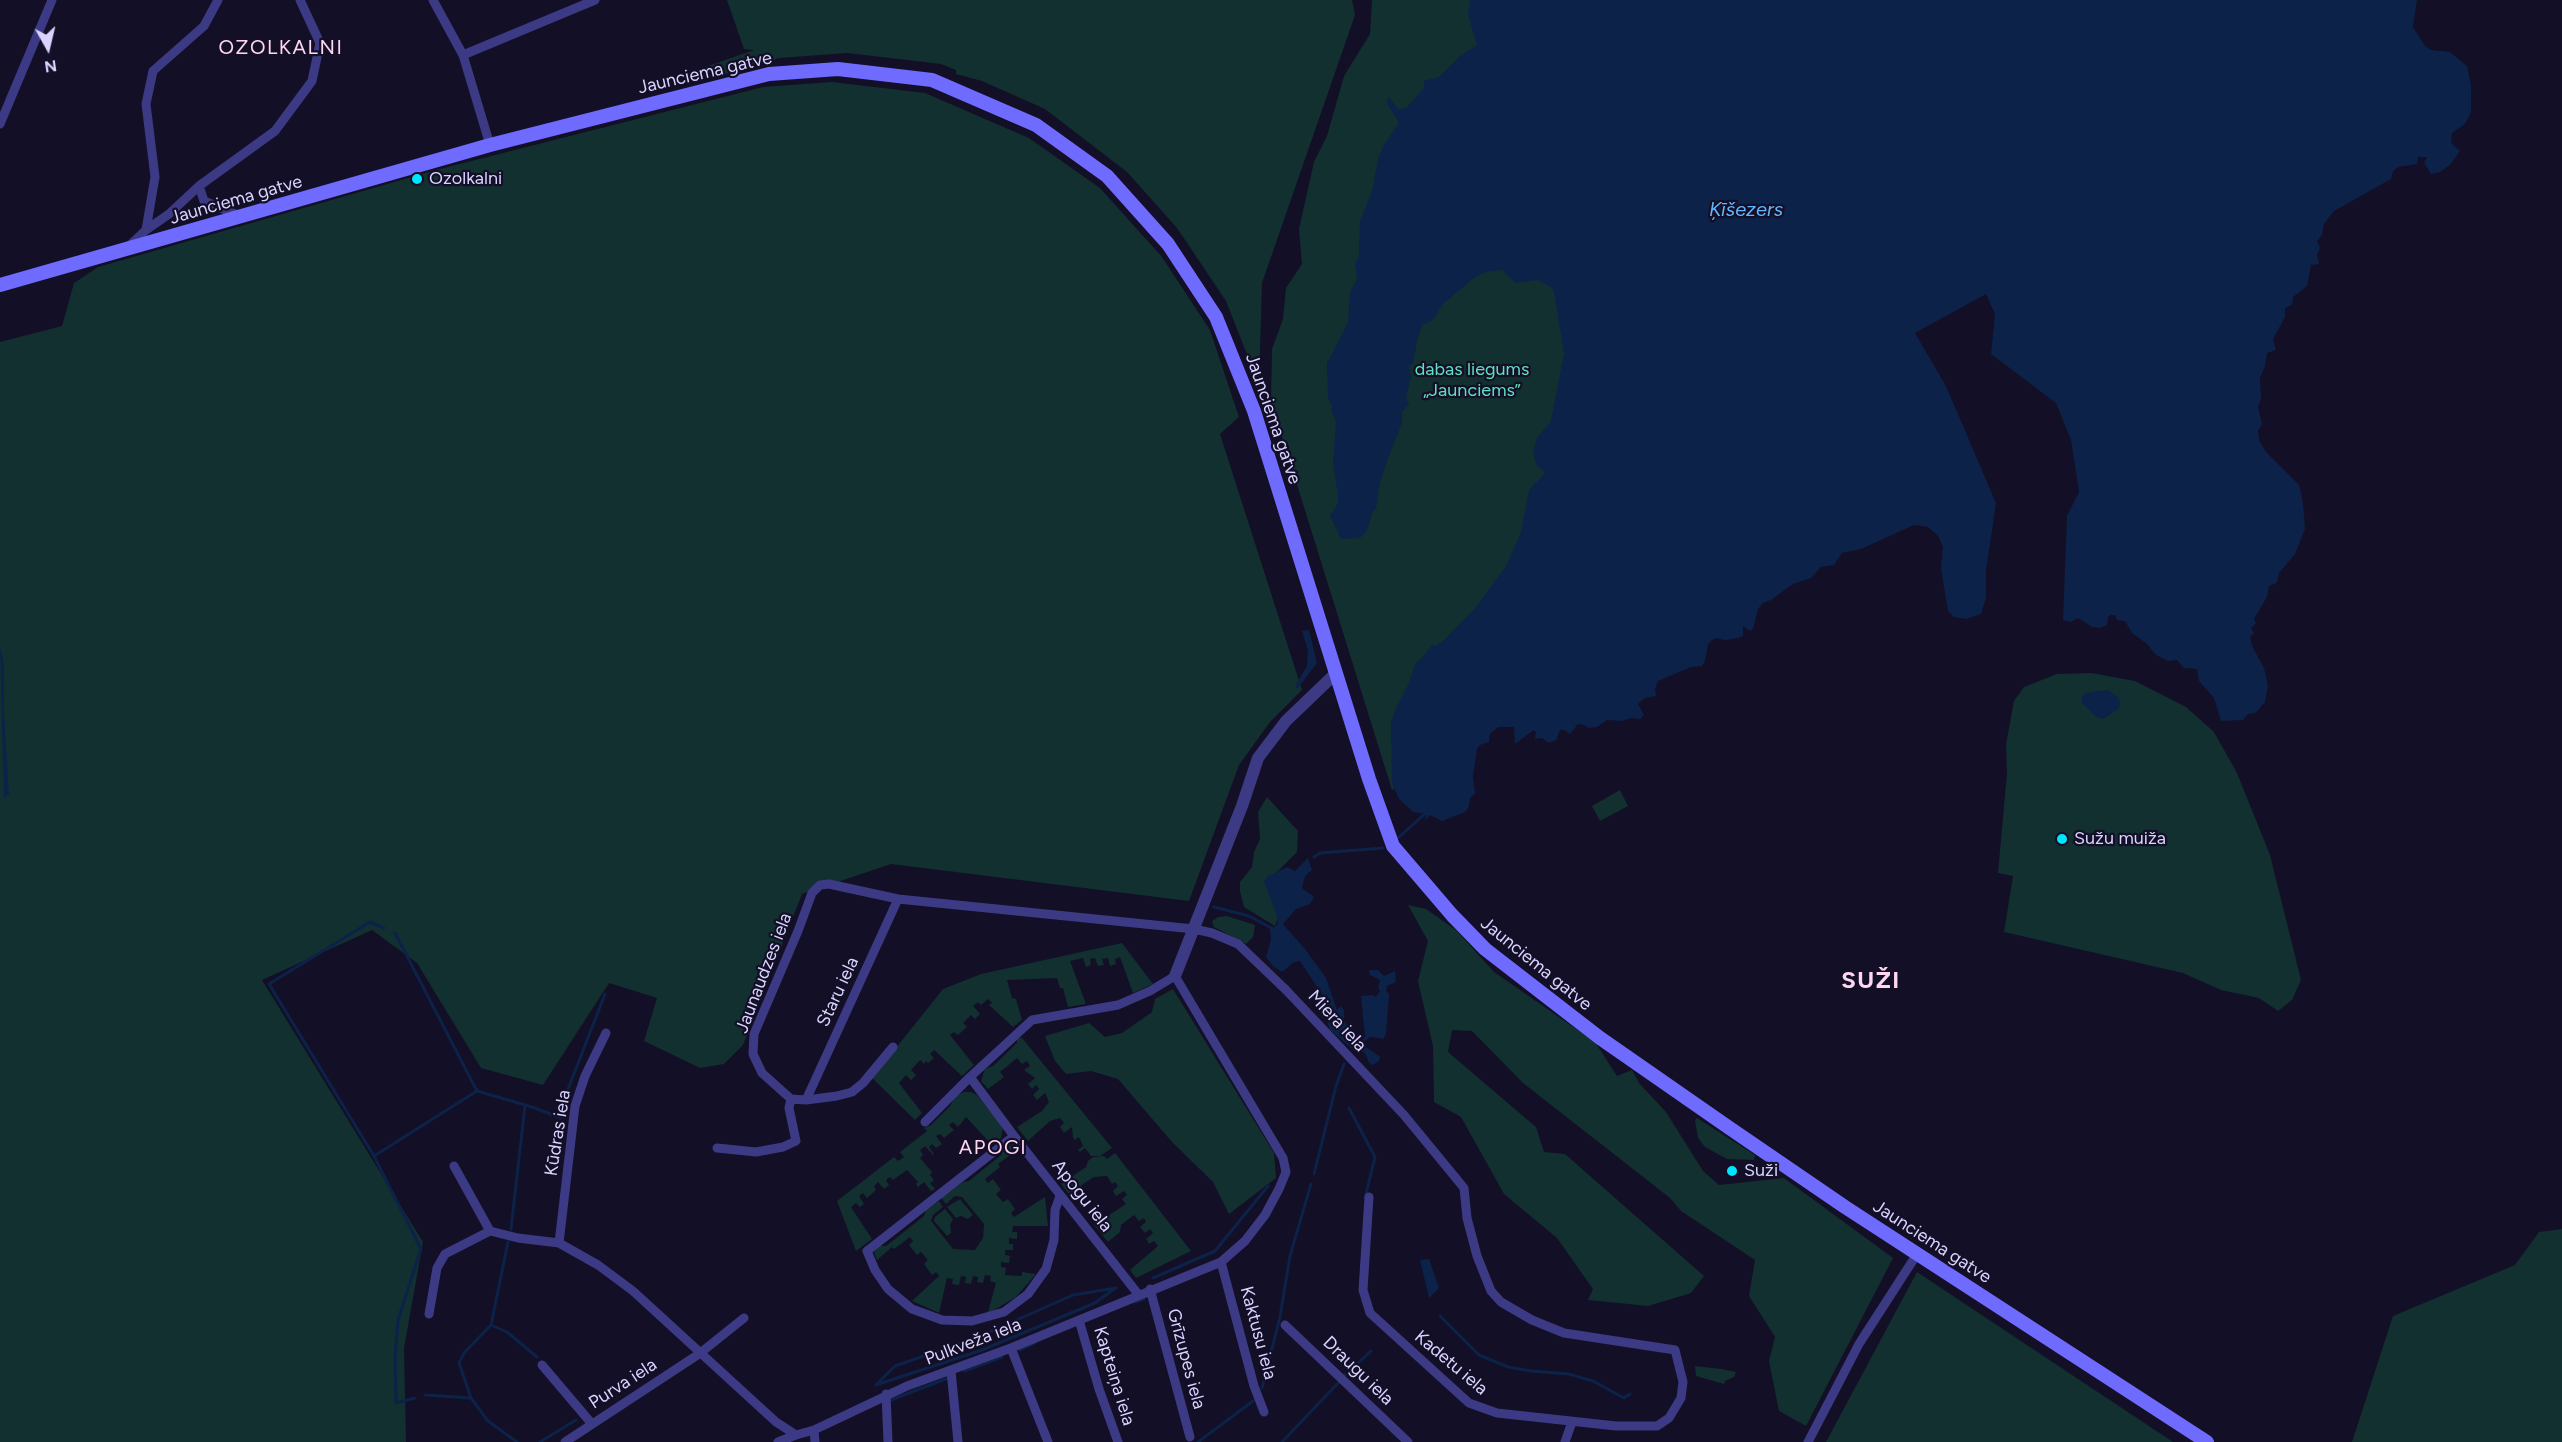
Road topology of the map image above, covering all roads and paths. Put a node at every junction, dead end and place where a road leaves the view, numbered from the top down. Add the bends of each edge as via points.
1 (52, 0) edge
2 (218, 0) edge
3 (300, 0) edge
4 (433, 0) edge
5 (590, 1) edge
6 (463, 55) junction
7 (0, 124) edge
8 (490, 145) junction
9 (200, 186) junction
10 (243, 217) junction
11 (146, 230) junction
12 (124, 251) junction
13 (0, 285) edge
14 (1336, 673) junction
15 (820, 885) joint
16 (898, 898) junction
17 (1194, 929) junction
18 (1175, 976) junction
19 (606, 1033) dead end
20 (893, 1047) dead end
21 (970, 1077) junction
22 (791, 1099) junction
23 (807, 1100) junction
24 (925, 1122) dead end
25 (1014, 1136) junction
26 (717, 1148) dead end
27 (454, 1166) dead end
28 (1060, 1196) junction
29 (1369, 1197) dead end
30 (490, 1230) junction
31 (559, 1243) junction
32 (1917, 1254) junction
33 (1221, 1262) junction
34 (1150, 1289) junction
35 (1138, 1294) junction
36 (429, 1314) dead end
37 (744, 1318) dead end
38 (1079, 1320) junction
39 (1285, 1325) dead end
40 (1011, 1348) junction
41 (699, 1354) junction
42 (542, 1365) dead end
43 (951, 1371) junction
44 (1683, 1382) joint
45 (886, 1394) junction
46 (1264, 1412) dead end
47 (1572, 1422) junction
48 (592, 1424) junction
49 (814, 1430) junction
50 (796, 1435) junction
51 (1190, 1437) dead end
52 (565, 1442) edge
53 (778, 1442) edge
54 (815, 1442) edge
55 (888, 1442) edge
56 (958, 1442) edge
57 (1048, 1442) edge
58 (1118, 1442) edge
59 (1408, 1442) edge
60 (1565, 1442) edge
61 (1808, 1442) edge
62 (2207, 1442) edge

1 - 7 street
2 - 11 street via 204,26 153,71 146,104 155,177
3 - 9 street via 320,43 312,81 275,130
4 - 6 street
5 - 6 street
6 - 8 street
8 - 10 main road, Jaunciema gatve
8 - 14 main road, Jaunciema gatve via 769,74 838,69 932,80 1035,125 1107,176 1168,244 1216,317 1254,411
9 - 10 street via 204,201
9 - 11 street
10 - 12 main road, Jaunciema gatve
11 - 12 street
12 - 13 main road, Jaunciema gatve
14 - 17 street via 1286,720 1258,758
14 - 32 main road, Jaunciema gatve via 1393,846 1468,933 1600,1038
15 - 16 street, Miera iela
15 - 22 street, Jaunaudzes iela via 812,893 754,1034 753,1054 762,1073
16 - 17 street, Miera iela
16 - 23 street, Staru iela
17 - 18 street
17 - 44 street, Miera iela via 1238,944 1404,1115 1442,1161 1464,1188 1477,1256 1491,1291 1501,1302 1564,1333 1675,1350
18 - 21 street via 1118,1005 1032,1020
18 - 33 street, Pulkveža iela via 1283,1158 1286,1172 1264,1215 1245,1241
19 - 31 street, Kūdras iela via 575,1106
20 - 23 street via 852,1092
21 - 24 street
21 - 25 street, Apogu iela
22 - 23 street
22 - 26 street via 789,1108 796,1141 756,1152
25 - 28 street, Apogu iela
25 - 28 street via 867,1251 888,1289 912,1309 942,1320 956,1322 1004,1312 1038,1284 1051,1254
27 - 30 street
28 - 35 street, Apogu iela
29 - 47 street, Kadetu iela via 1363,1290 1370,1313 1469,1403 1497,1413
30 - 31 street
30 - 36 street via 445,1254 437,1268
31 - 41 street via 633,1291
32 - 61 street via 1859,1344
32 - 62 main road, Jaunciema gatve
33 - 34 street, Pulkveža iela
33 - 46 street, Kaktusu iela
34 - 35 street, Pulkveža iela
34 - 51 street, Grīzupes iela
35 - 38 street, Pulkveža iela
37 - 41 street, Purva iela
38 - 40 street, Pulkveža iela
38 - 58 street, Kapteiņa iela
39 - 59 street, Draugu iela
40 - 43 street, Pulkveža iela
40 - 57 street
41 - 48 street, Purva iela
41 - 50 street
42 - 48 street
43 - 45 street, Pulkveža iela
43 - 56 street
44 - 47 street, Kadetu iela via 1681,1398 1669,1418 1657,1426
45 - 49 street, Pulkveža iela
45 - 55 street
47 - 60 street
48 - 52 street, Purva iela
49 - 50 street, Pulkveža iela
49 - 54 street
50 - 53 street, Pulkveža iela

